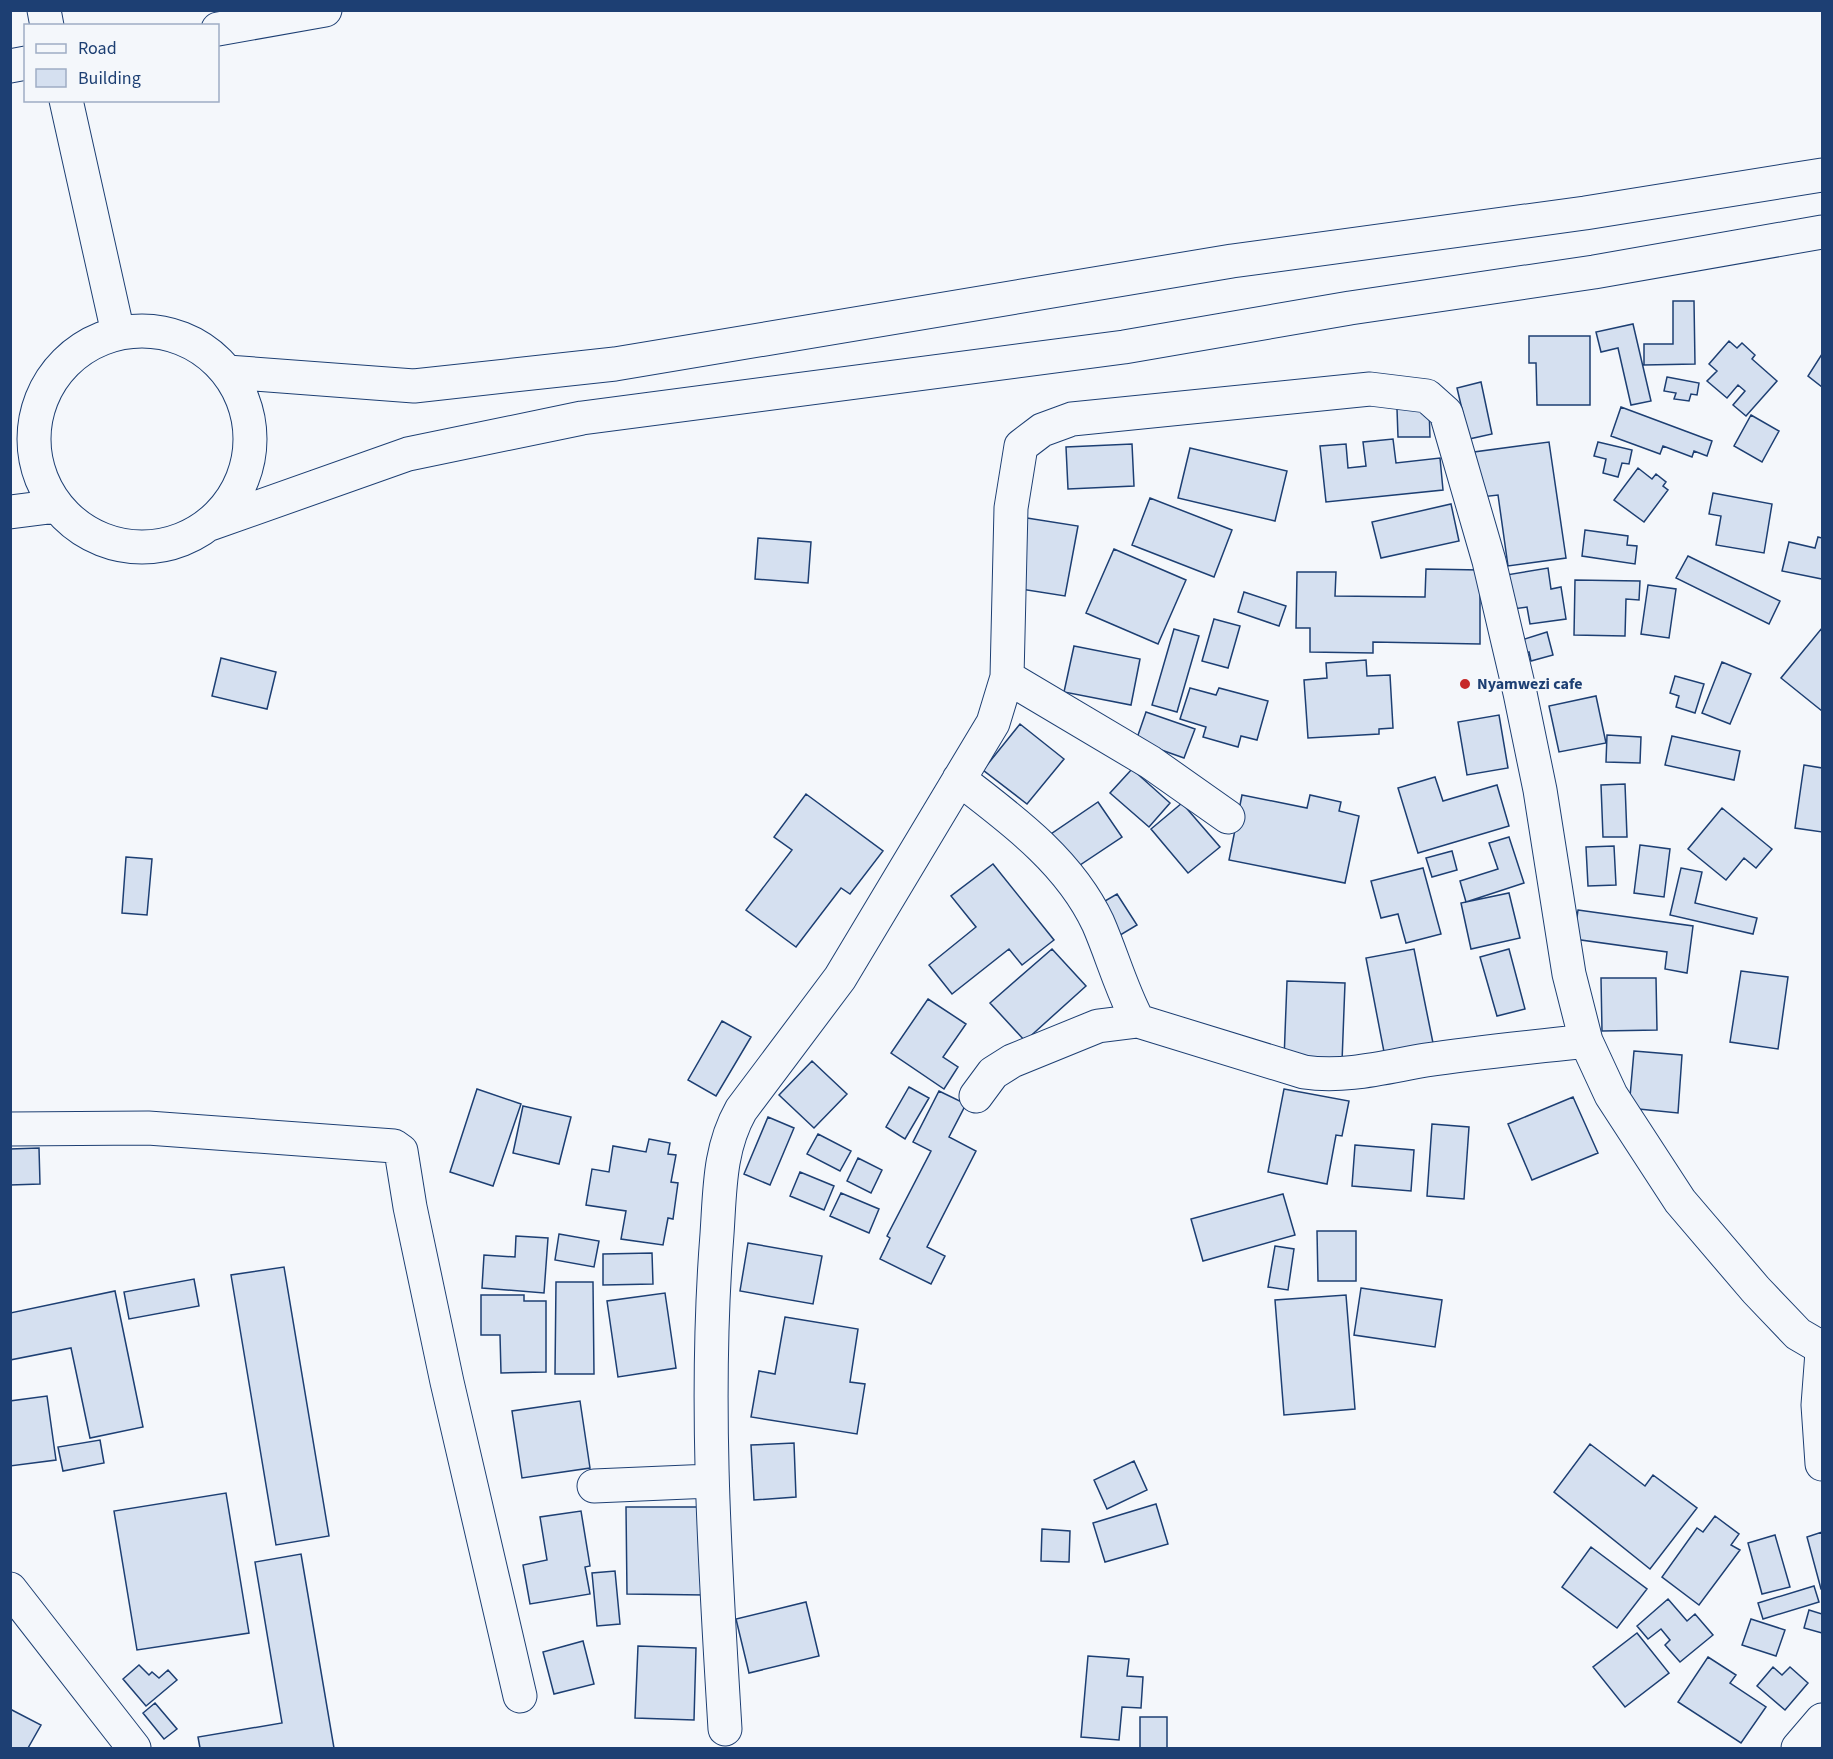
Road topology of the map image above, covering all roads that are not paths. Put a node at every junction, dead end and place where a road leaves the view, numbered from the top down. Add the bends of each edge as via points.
1 (325, 10) edge
2 (219, 29) edge
3 (69, 115) edge
4 (1822, 175) edge
5 (1822, 232) edge
6 (118, 333) junction
7 (227, 372) junction
8 (23, 419) edge
9 (57, 506) junction
10 (10, 512) edge
11 (210, 524) junction
12 (1007, 677) junction
13 (959, 779) junction
14 (1228, 817) dead end
15 (1138, 1021) junction
16 (1586, 1041) junction
17 (976, 1096) dead end
18 (10, 1129) edge
19 (1822, 1348) edge
20 (1822, 1352) edge
21 (1822, 1464) edge
22 (711, 1481) junction
23 (594, 1486) dead end
24 (10, 1589) edge
25 (520, 1696) dead end
26 (1822, 1720) edge
27 (725, 1729) dead end
28 (134, 1749) edge
29 (1798, 1749) edge

1 - 2 main road
3 - 6 main road
4 - 7 main road via 1585,213 1232,261 615,364 414,386
5 - 11 main road via 1124,347 582,418 408,454
6 - 7 main road via 142,330 189,341 210,354
6 - 8 main road via 74,354
7 - 11 main road via 246,407 251,439 240,487
8 - 9 main road via 33,438 44,486
9 - 10 main road
9 - 11 main road via 95,537 142,547 166,545
12 - 13 main road via 993,723
12 - 14 main road via 1150,762
12 - 16 main road via 1011,508 1021,446 1042,430 1072,419 1370,390 1428,396 1446,413 1489,561 1540,790 1569,974
13 - 15 main road via 1028,832 1076,886 1097,922
13 - 22 main road via 840,978 741,1110 729,1132 718,1192 713,1272
15 - 16 main road via 1324,1075
15 - 17 main road via 1098,1026 1012,1061 993,1073
16 - 19 main road via 1611,1095 1680,1201 1791,1327
18 - 25 main road via 148,1128 394,1146 401,1151 445,1370
20 - 21 main road via 1818,1405
22 - 23 main road
22 - 27 main road
24 - 28 main road
26 - 29 main road

